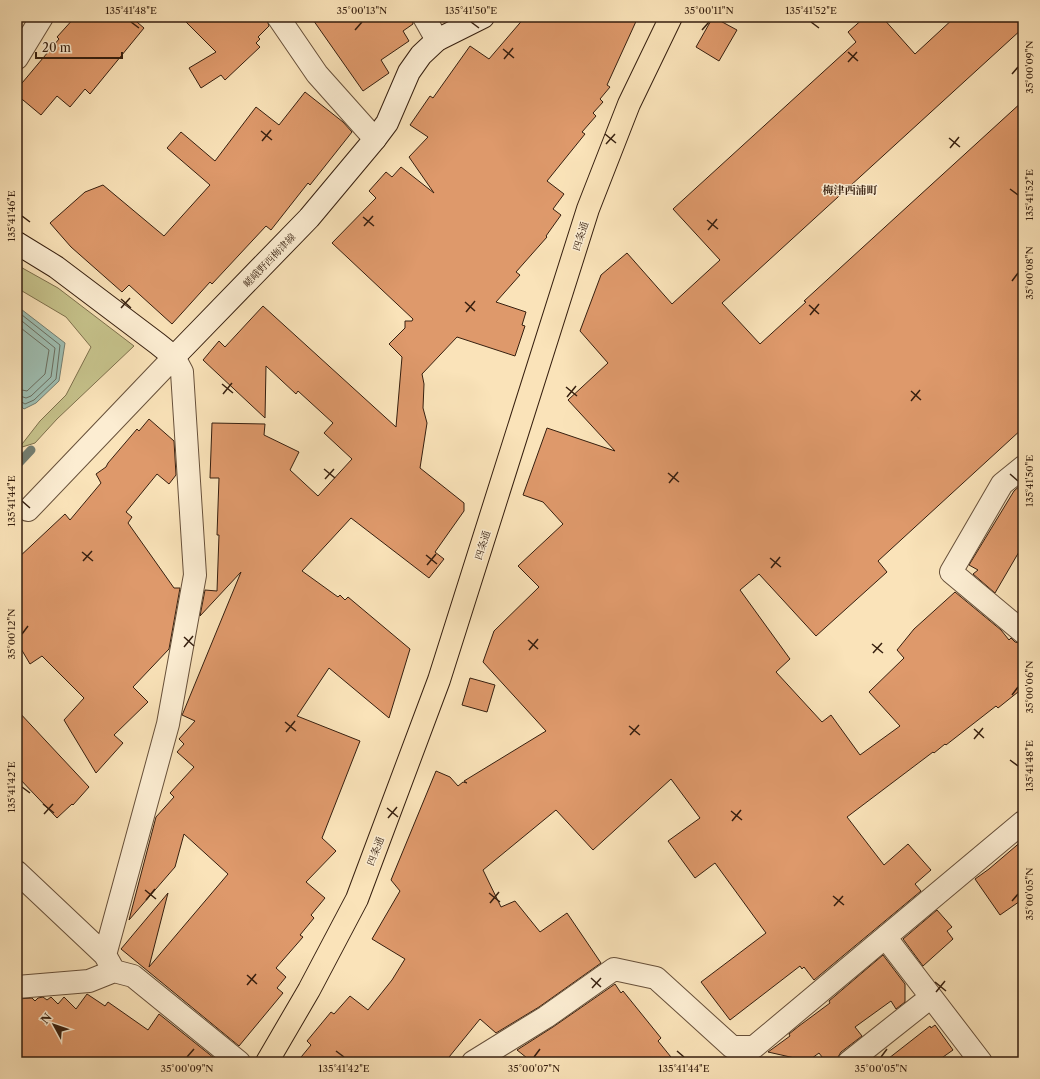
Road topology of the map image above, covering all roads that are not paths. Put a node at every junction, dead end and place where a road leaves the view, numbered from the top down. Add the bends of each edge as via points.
1 (42, 17) edge
2 (278, 17) edge
3 (424, 17) edge
4 (483, 17) edge
5 (671, 17) edge
6 (437, 40) junction
7 (17, 58) edge
8 (375, 139) junction
9 (17, 243) edge
10 (174, 357) junction
11 (1023, 467) edge
12 (28, 510) dead end
13 (1023, 632) edge
14 (1023, 822) edge
15 (17, 872) edge
16 (886, 938) junction
17 (109, 963) junction
18 (17, 987) edge
19 (931, 998) junction
20 (732, 1047) junction
21 (979, 1061) edge
22 (239, 1062) edge
23 (267, 1062) edge
24 (473, 1062) edge
25 (752, 1062) edge
26 (849, 1062) edge

1 - 7 street
2 - 8 street via 317,74
3 - 6 street
4 - 6 street, 嵯峨野西梅津線
5 - 23 main road, 四条通 via 629,104 588,210 439,680 357,899
6 - 8 street, 嵯峨野西梅津線 via 421,55 409,72 387,123
8 - 10 street, 嵯峨野西梅津線 via 309,218
9 - 10 street via 56,267
10 - 12 street, 嵯峨野西梅津線
10 - 17 street via 182,372 195,575 168,724
11 - 13 street via 1002,484 951,572
14 - 16 street
15 - 17 street
16 - 19 street
16 - 20 street via 754,1047
17 - 18 street via 89,981
17 - 22 street via 133,976
19 - 21 street
19 - 26 street
20 - 24 street via 656,978 614,969
20 - 25 street

